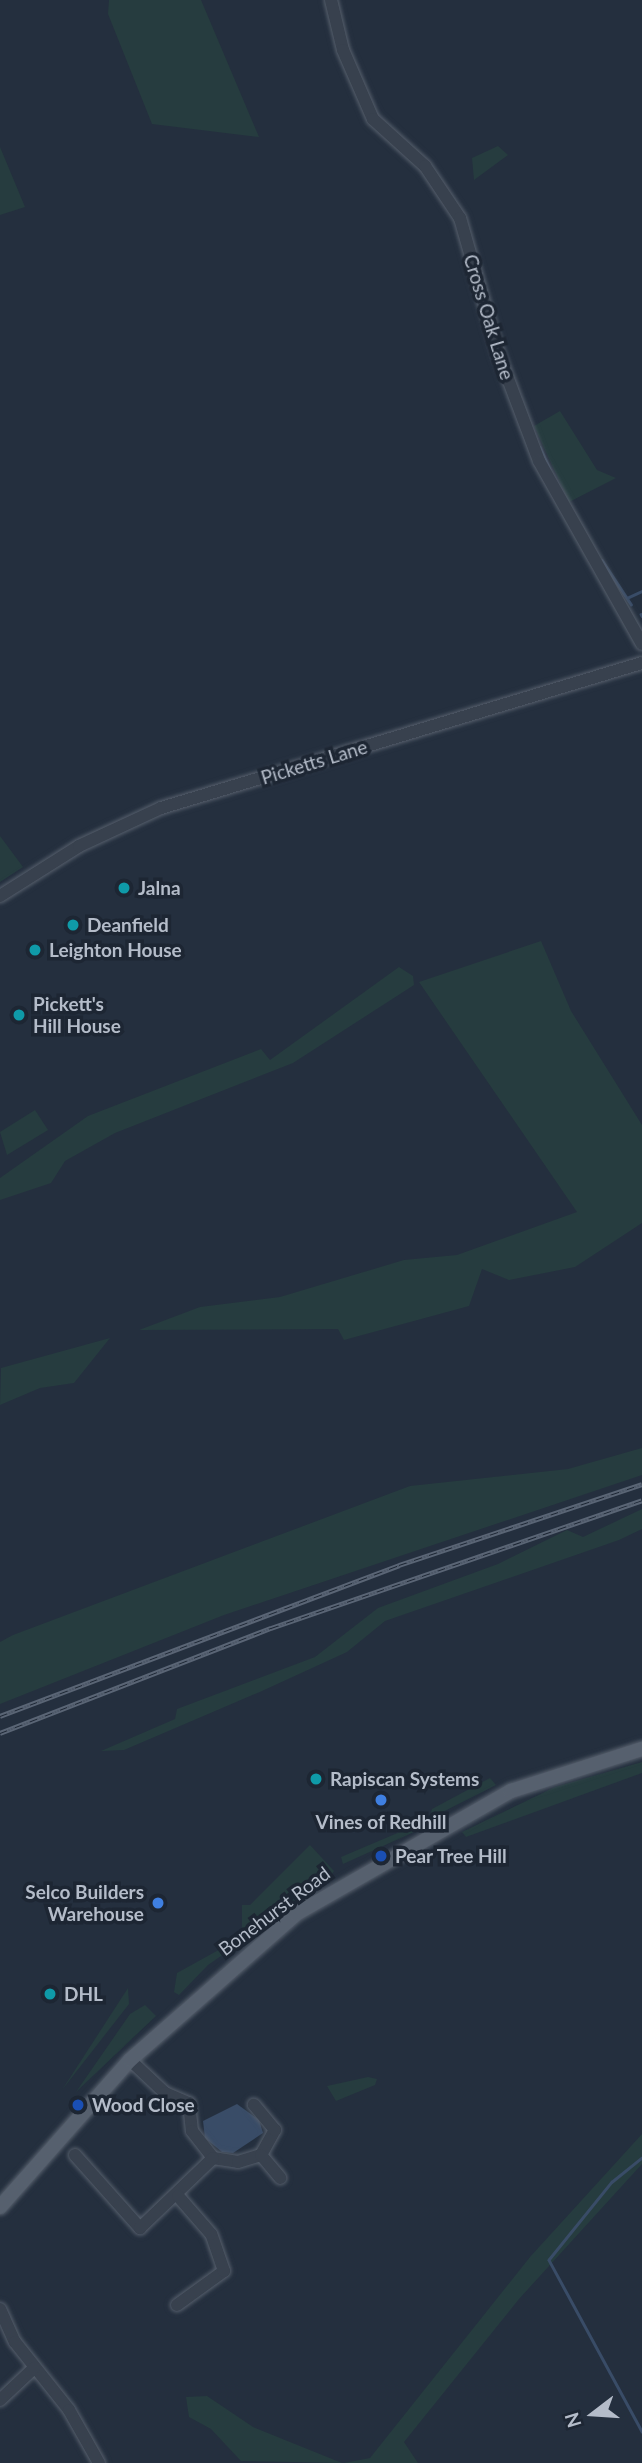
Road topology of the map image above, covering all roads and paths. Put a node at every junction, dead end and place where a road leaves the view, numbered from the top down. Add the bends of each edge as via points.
1 (331, 0) edge
2 (642, 644) edge
3 (642, 663) edge
4 (0, 896) edge
5 (642, 1749) edge
6 (130, 2060) junction
7 (254, 2105) dead end
8 (75, 2155) dead end
9 (261, 2155) junction
10 (213, 2158) junction
11 (280, 2178) dead end
12 (178, 2196) junction
13 (0, 2207) edge
14 (177, 2305) dead end
15 (0, 2309) edge
16 (34, 2368) junction
17 (0, 2400) edge
18 (99, 2463) edge

1 - 2 street, Cross Oak Lane via 351,72 373,119 425,166 460,218 499,355 539,461
3 - 4 street, Picketts Lane via 161,808 79,846
5 - 6 main road, Bonehurst Road via 519,1788 334,1888 206,1988
6 - 10 street via 165,2093 189,2103 192,2131
6 - 13 main road, Bonehurst Road
7 - 9 street via 275,2130
8 - 12 street via 140,2228
9 - 10 street via 238,2162
9 - 11 street
10 - 12 street
12 - 14 street via 211,2234 224,2271
15 - 16 street
16 - 17 street
16 - 18 street via 74,2417

